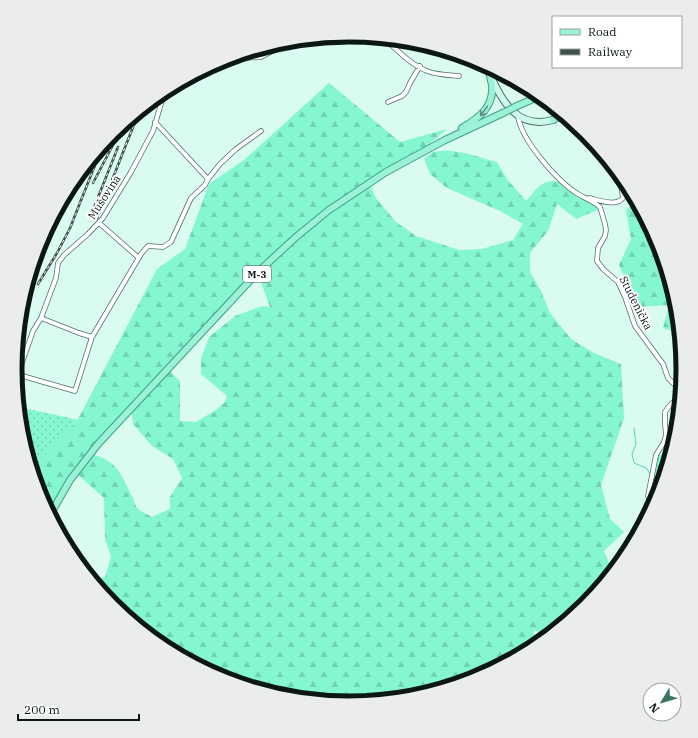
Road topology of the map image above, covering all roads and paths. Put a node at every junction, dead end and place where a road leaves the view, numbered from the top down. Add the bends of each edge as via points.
1 (391, 45) edge
2 (272, 51) edge
3 (249, 57) edge
4 (420, 66) junction
5 (491, 75) edge
6 (493, 75) edge
7 (458, 76) dead end
8 (534, 100) edge
9 (161, 101) edge
10 (388, 102) dead end
11 (518, 116) junction
12 (556, 116) edge
13 (558, 117) edge
14 (553, 120) junction
15 (155, 122) junction
16 (261, 131) dead end
17 (452, 137) junction
18 (208, 179) junction
19 (620, 186) edge
20 (585, 197) junction
21 (99, 223) junction
22 (139, 258) junction
23 (41, 318) junction
24 (92, 337) junction
25 (22, 359) edge
26 (22, 375) edge
27 (675, 385) edge
28 (674, 402) edge
29 (649, 499) edge
30 (54, 509) edge

1 - 4 street via 408,60
2 - 3 street via 261,57
4 - 7 street via 427,71
4 - 10 street via 406,92
5 -> 17 main road via 492,90 487,107 479,117
6 - 11 main road via 508,107
8 - 17 main road, M-3, bridge
9 - 15 street, Mušovina
11 - 14 main road via 527,121
11 - 20 street, Studenička via 535,152 554,173
12 - 14 main road
13 - 14 main road
15 - 18 street
15 - 21 street, Mušovina via 131,172
16 - 18 street via 236,149
17 - 30 main road, M-3 via 364,186 314,222 269,262 96,446
18 - 22 street via 191,198 171,242 163,247 148,246
19 - 20 street via 623,198 620,202
20 - 27 street, Studenička via 600,207 605,224 605,234 597,261 618,282 635,326 663,364 668,378
21 - 22 street
21 - 23 street, Mušovina via 61,259
22 - 24 street
23 - 24 street
23 - 25 street, Mušovina
24 - 26 street via 75,391
28 - 29 street, Studenička via 665,412 666,435 656,455

